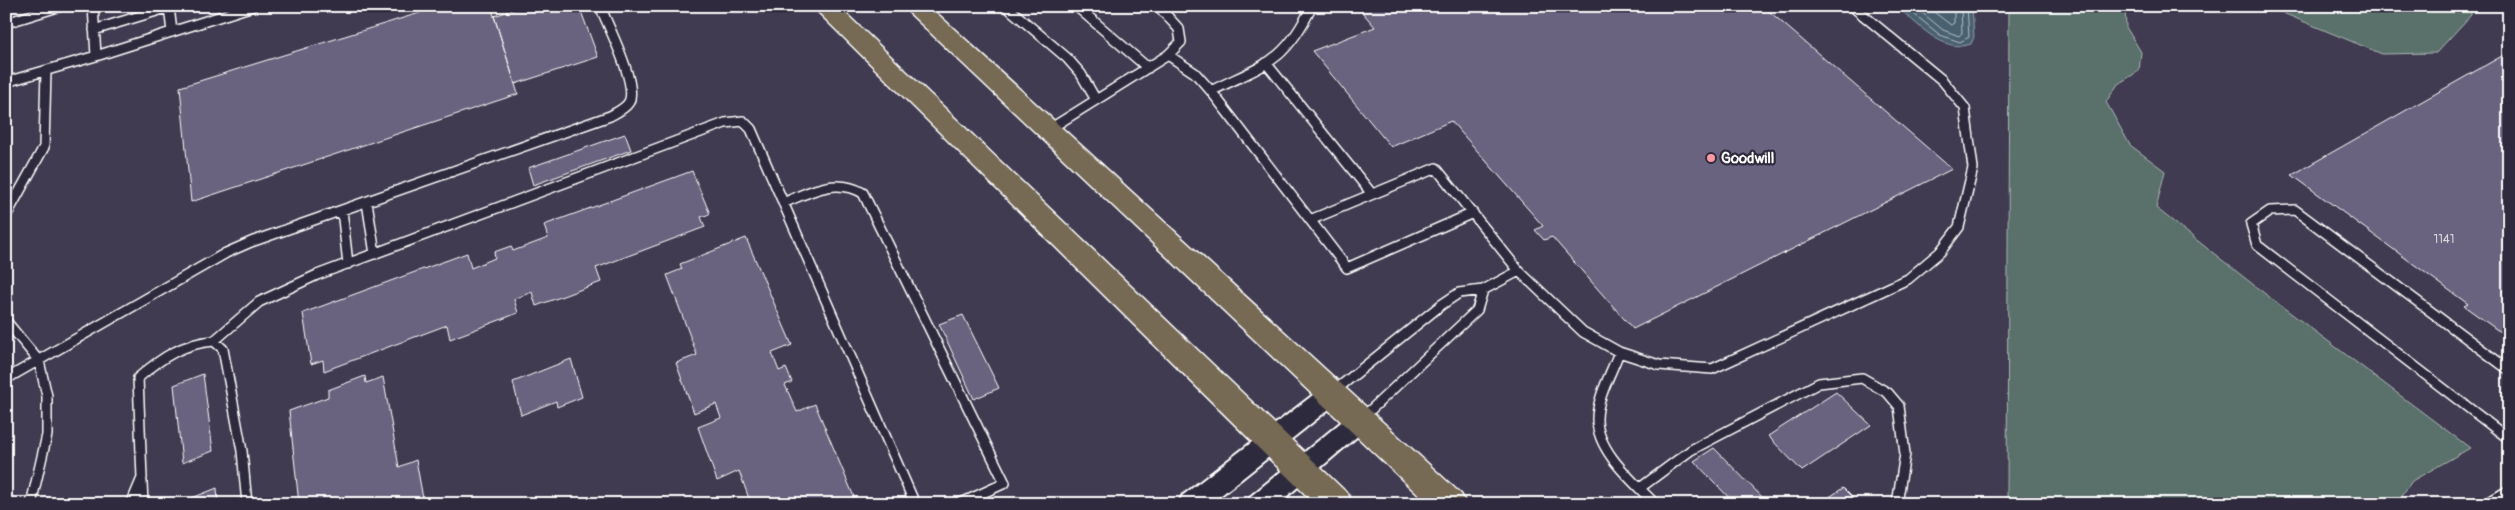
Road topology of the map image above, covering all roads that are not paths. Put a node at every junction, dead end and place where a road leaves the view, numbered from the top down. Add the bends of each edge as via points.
1 (61, 6) edge
2 (93, 6) edge
3 (253, 6) edge
4 (600, 6) edge
5 (824, 6) edge
6 (914, 6) edge
7 (1006, 6) edge
8 (1076, 6) edge
9 (1158, 6) edge
10 (1312, 6) edge
11 (1852, 6) edge
12 (171, 7) edge
13 (6, 22) edge
14 (94, 30) junction
15 (172, 32) junction
16 (1168, 55) junction
17 (96, 56) junction
18 (1266, 63) junction
19 (1148, 68) junction
20 (46, 71) junction
21 (6, 82) edge
22 (1211, 91) junction
23 (1096, 100) junction
24 (1048, 130) junction
25 (1372, 194) junction
26 (366, 202) junction
27 (783, 203) junction
28 (342, 210) junction
29 (1473, 213) junction
30 (6, 216) edge
31 (1310, 220) junction
32 (375, 254) junction
33 (348, 264) junction
34 (1519, 271) junction
35 (1483, 290) junction
36 (6, 321) edge
37 (214, 341) junction
38 (1619, 352) junction
39 (39, 361) junction
40 (2509, 370) edge
41 (6, 379) edge
42 (1330, 395) junction
43 (1360, 421) junction
44 (2509, 439) edge
45 (1273, 441) junction
46 (1302, 470) junction
47 (142, 478) junction
48 (1640, 488) junction
49 (2509, 490) edge
50 (31, 504) edge
51 (131, 504) edge
52 (143, 504) edge
53 (247, 504) edge
54 (915, 504) edge
55 (959, 504) edge
56 (1191, 504) edge
57 (1260, 504) edge
58 (1337, 504) edge
59 (1450, 504) edge
60 (1655, 504) edge
61 (1897, 504) edge
62 (2486, 504) edge

1 - 13 lane
2 - 14 lane
3 - 15 lane
4 - 26 lane via 631,85 631,97 626,108
5 - 45 main road
6 - 24 main road
7 - 23 lane via 1067,58
8 - 19 lane
9 - 16 lane via 1179,29 1180,42
10 - 18 lane via 1299,33 1285,51
11 - 38 lane via 1942,80 1965,108 1973,168 1959,227 1940,252 1908,279 1712,369 1659,365
12 - 14 lane
12 - 15 lane
14 - 17 lane
15 - 17 lane
16 - 19 lane
16 - 22 lane via 1195,73
17 - 20 lane
18 - 22 lane
18 - 25 lane
19 - 23 lane
20 - 21 lane
20 - 30 lane via 44,147
22 - 31 lane
23 - 24 lane
24 - 42 main road via 1252,318
25 - 29 lane via 1436,168
25 - 31 lane
26 - 28 lane
26 - 32 lane
27 - 32 lane via 751,129 743,121 725,123
27 - 54 lane
27 - 55 lane via 833,184 856,188 863,193 1005,483
28 - 33 lane
28 - 39 lane via 226,253
29 - 31 lane via 1347,268
29 - 34 lane
32 - 33 lane
33 - 37 lane via 259,302
34 - 35 lane
34 - 38 lane via 1583,332
35 - 42 lane via 1459,292 1440,305
35 - 43 lane via 1477,310
36 - 39 lane
37 - 47 lane via 197,341 162,357 138,378
37 - 53 lane via 223,349 242,451
38 - 48 lane via 1597,418 1603,443
39 - 41 lane
39 - 50 lane via 47,396 47,434
40 - 44 lane via 2295,210 2270,212 2251,224 2257,245
42 - 43 main road
42 - 45 street
43 - 46 street
43 - 59 main road
45 - 46 main road
45 - 56 street
46 - 57 street
46 - 58 main road
47 - 51 lane
47 - 52 lane
48 - 60 lane
48 - 61 lane via 1691,450 1819,383 1862,378 1888,393 1899,406 1905,454
49 - 62 lane

